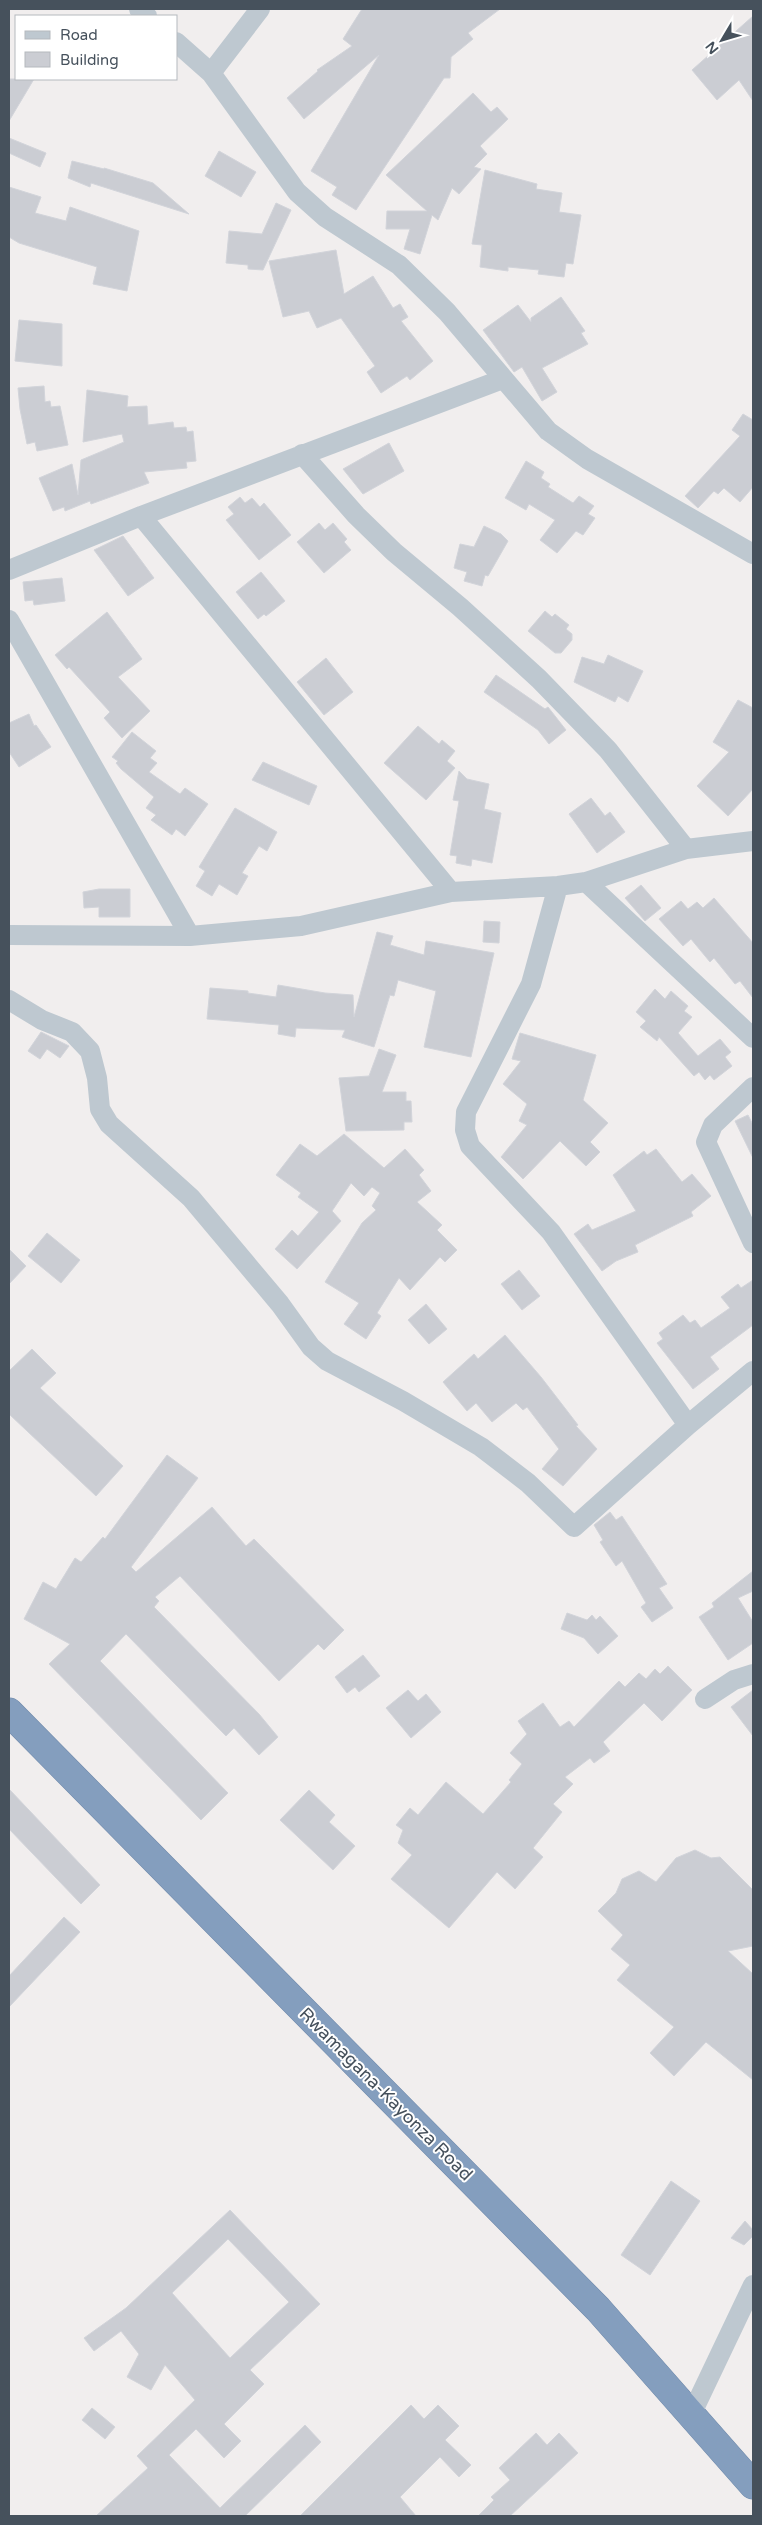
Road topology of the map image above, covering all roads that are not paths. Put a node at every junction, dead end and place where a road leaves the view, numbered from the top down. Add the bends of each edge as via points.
1 (260, 9) edge
2 (178, 44) edge
3 (211, 73) junction
4 (503, 379) junction
5 (302, 454) junction
6 (141, 516) junction
7 (753, 554) edge
8 (9, 570) edge
9 (9, 620) edge
10 (753, 841) edge
11 (686, 849) junction
12 (586, 882) junction
13 (558, 886) junction
14 (451, 892) junction
15 (9, 936) edge
16 (190, 936) junction
17 (9, 1000) edge
18 (753, 1038) edge
19 (753, 1087) edge
20 (753, 1243) edge
21 (753, 1371) edge
22 (688, 1425) junction
23 (753, 1674) edge
24 (705, 1699) dead end
25 (9, 1712) edge
26 (753, 2285) edge
27 (692, 2413) junction
28 (753, 2485) edge

1 - 3 street
2 - 3 street
3 - 4 street via 297,192 324,217 399,265 447,312
4 - 5 street
4 - 7 street via 548,431 587,459
5 - 6 street
5 - 11 street via 375,533 532,672 602,743
6 - 8 street
6 - 14 street
9 - 16 street
10 - 11 street
11 - 12 street
12 - 13 street
12 - 18 street
13 - 14 street
13 - 22 street via 531,984 466,1112 464,1130 470,1146 481,1160 551,1232
14 - 16 street via 301,926
15 - 16 street
17 - 22 street via 42,1020 72,1032 90,1051 100,1109 108,1124 192,1198 280,1304 311,1347 327,1361 482,1447 528,1483 574,1528
19 - 20 street via 713,1125 706,1142
21 - 22 street
23 - 24 street via 734,1680
25 - 27 highway, Rwamagana-Kayonza Road via 598,2309
26 - 27 street
27 - 28 highway, Rwamagana-Kayonza Road

